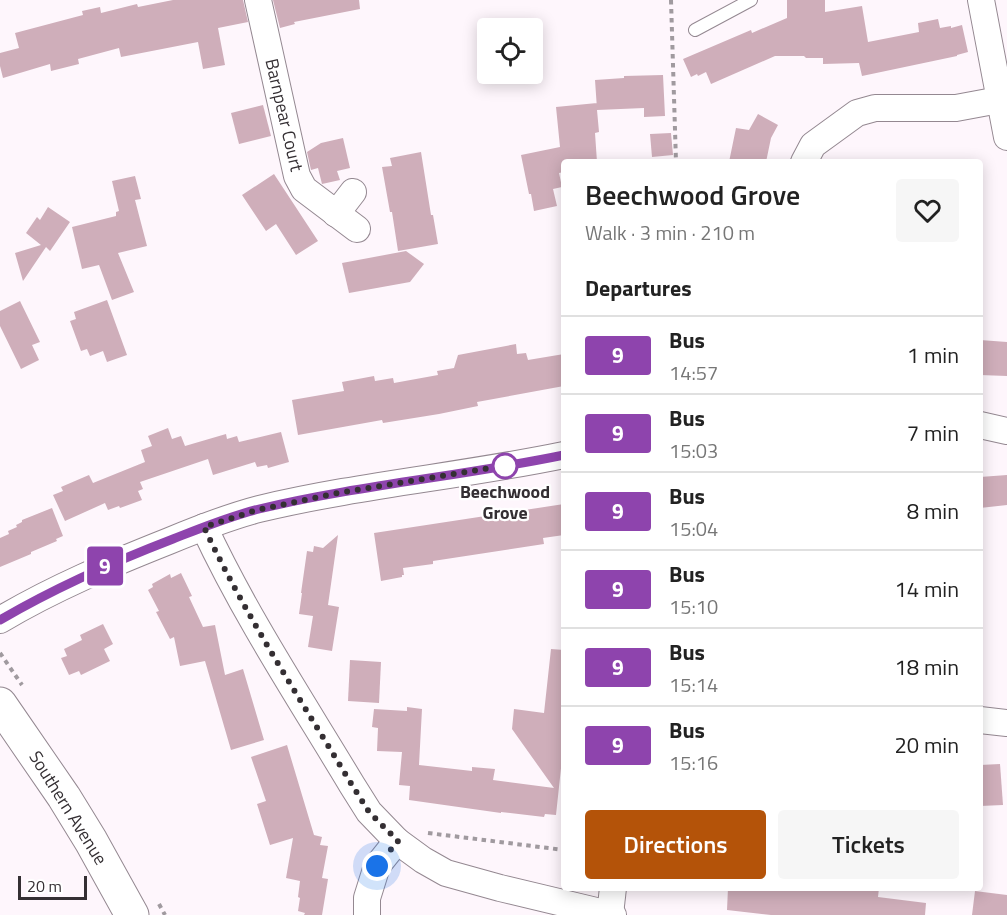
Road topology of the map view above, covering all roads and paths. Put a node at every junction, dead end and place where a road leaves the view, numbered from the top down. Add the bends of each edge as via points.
1 (258, 0) edge
2 (671, 0) edge
3 (751, 0) edge
4 (981, 0) edge
5 (695, 30) dead end
6 (999, 100) junction
7 (1007, 137) edge
8 (676, 159) edge
9 (806, 159) edge
10 (353, 192) dead end
11 (336, 214) junction
12 (357, 229) dead end
13 (983, 426) edge
14 (1007, 431) edge
15 (561, 456) edge
16 (204, 527) junction
17 (0, 620) edge
18 (0, 704) edge
19 (983, 720) edge
20 (1007, 723) edge
21 (391, 834) junction
22 (561, 850) edge
23 (613, 891) edge
24 (132, 915) edge
25 (367, 915) edge
26 (611, 915) edge

1 - 11 street, Barnpear Court via 297,176 304,189
2 - 8 path
3 - 5 lane
4 - 6 street
6 - 7 street
6 - 9 street via 956,108 875,108 857,113 813,146
10 - 11 street
11 - 12 street, Barnpear Court
13 - 14 street
15 - 16 street via 338,493 257,510
16 - 17 street via 107,565
16 - 21 street via 256,626 352,785 369,812
18 - 24 highway, Southern Avenue via 64,797
19 - 20 street
21 - 22 path
21 - 25 street via 367,898
21 - 26 street via 446,873
23 - 26 street

